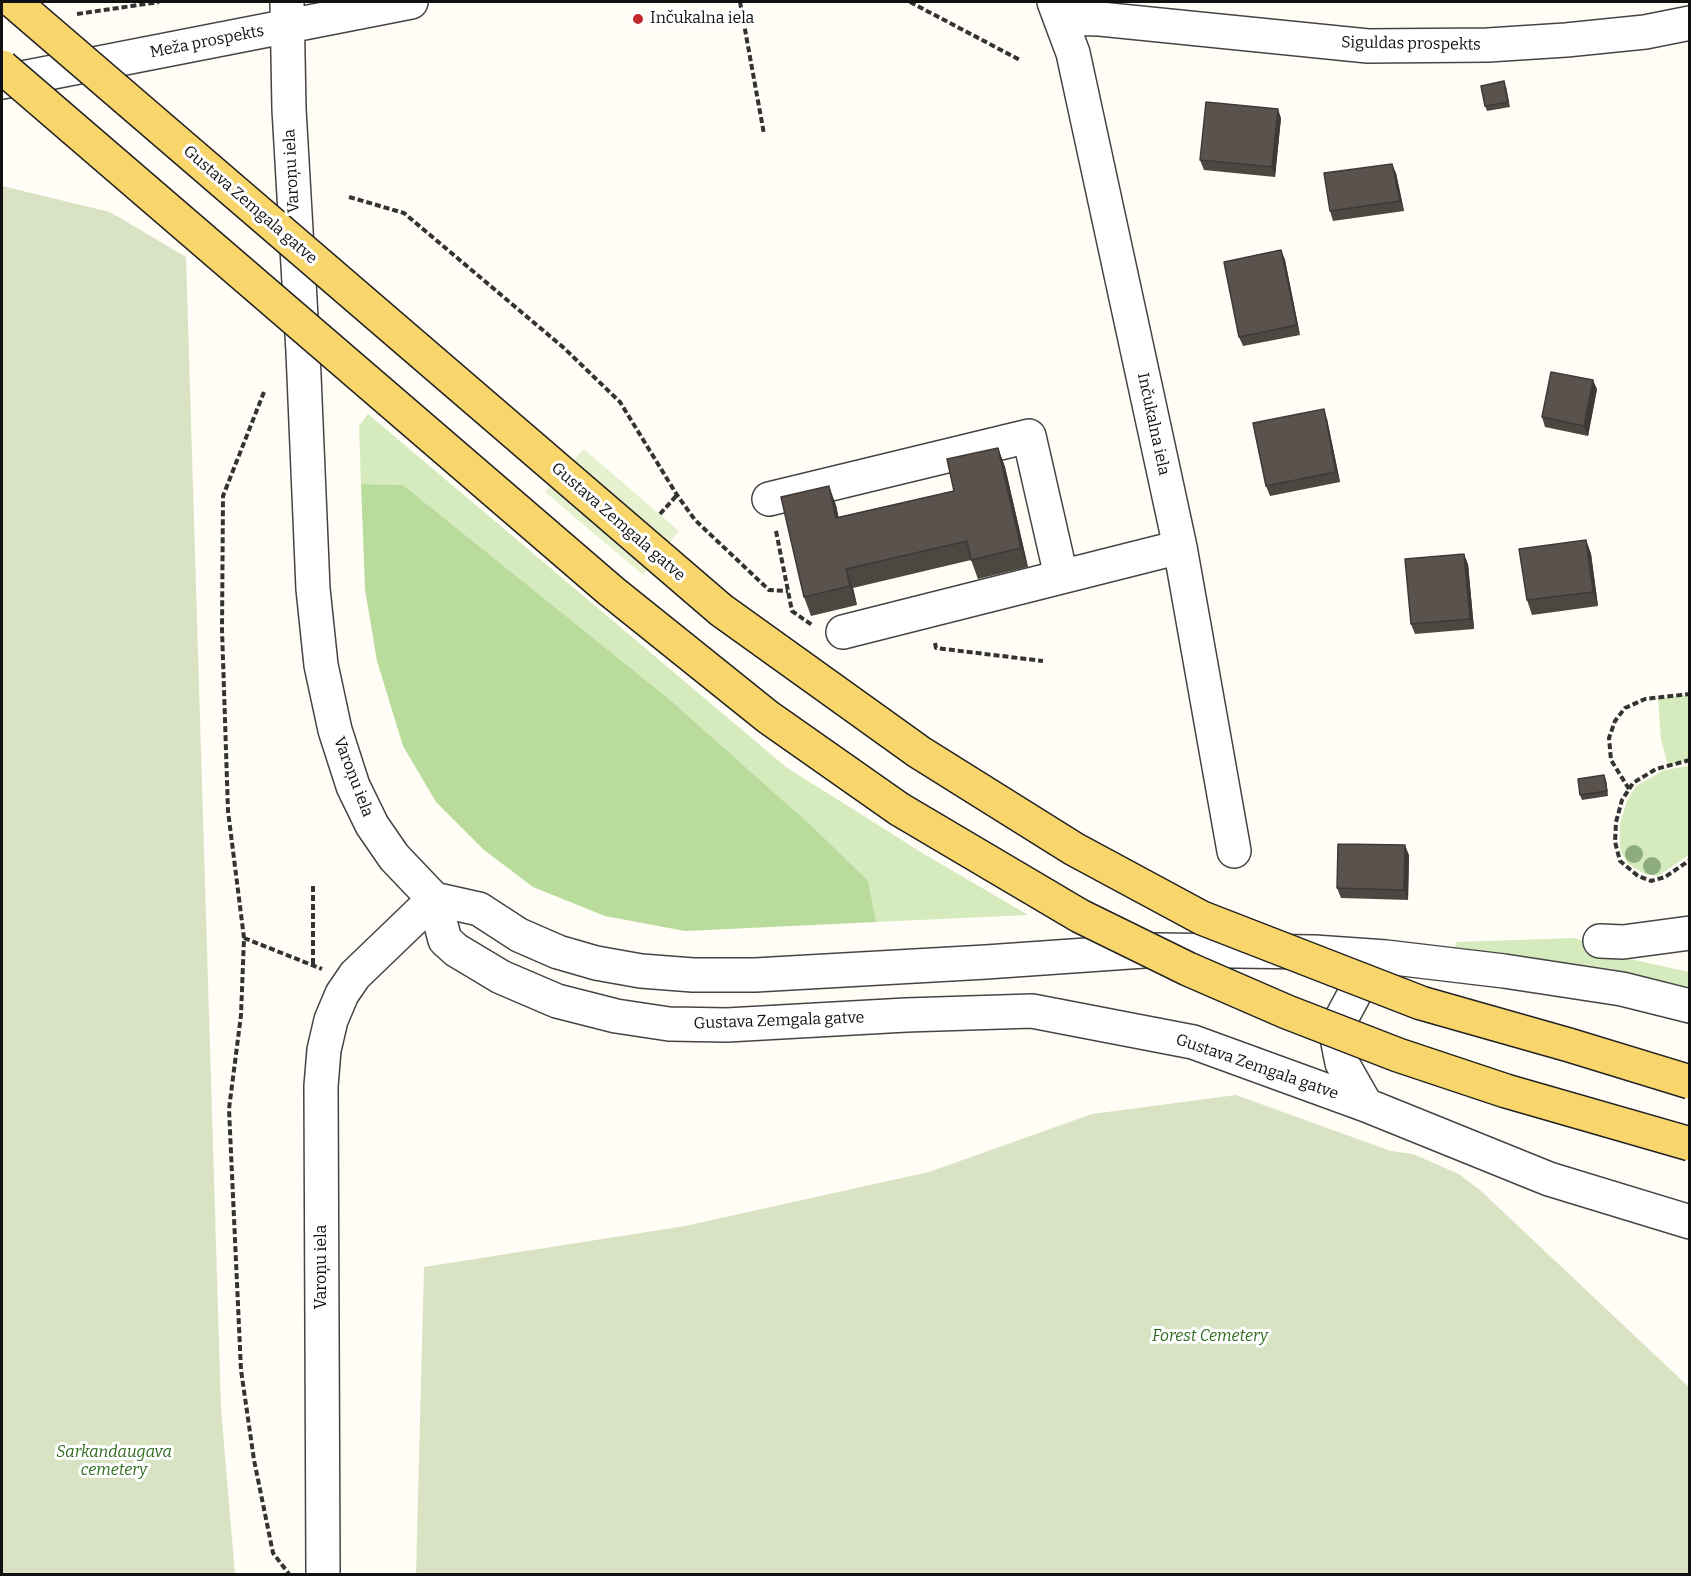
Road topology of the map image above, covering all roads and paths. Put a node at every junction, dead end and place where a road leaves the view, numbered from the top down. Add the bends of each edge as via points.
1 (14, 2) edge
2 (159, 2) edge
3 (411, 2) edge
4 (740, 2) edge
5 (910, 2) edge
6 (1057, 10) edge
7 (286, 14) edge
8 (67, 15) dead end
9 (1689, 23) edge
10 (1020, 60) dead end
11 (2, 67) edge
12 (2, 82) edge
13 (764, 134) dead end
14 (349, 197) dead end
15 (264, 392) dead end
16 (677, 495) junction
17 (769, 499) joint
18 (660, 514) dead end
19 (1180, 547) junction
20 (1061, 576) junction
21 (788, 591) junction
22 (927, 610) junction
23 (843, 632) joint
24 (1043, 661) dead end
25 (1689, 694) edge
26 (1689, 760) edge
27 (1629, 789) junction
28 (1234, 851) dead end
29 (1689, 860) edge
30 (313, 886) dead end
31 (434, 899) junction
32 (1689, 933) edge
33 (244, 938) junction
34 (1600, 941) dead end
35 (1386, 957) junction
36 (313, 964) junction
37 (348, 984) junction
38 (1689, 1005) edge
39 (1689, 1082) edge
40 (1365, 1105) junction
41 (1689, 1144) edge
42 (1689, 1222) edge
43 (289, 1575) edge
44 (323, 1575) edge

1 - 39 main road, Gustava Zemgala gatve, bridge via 721,610 919,752 1074,849 1202,918 1421,1003
2 - 8 path
3 - 7 street, Meža prospekts
4 - 13 path
5 - 10 path
6 - 9 street, Siguldas prospekts via 1100,19 1368,46 1566,40
6 - 19 street, Inčukalna iela via 1073,53
7 - 12 street, Meža prospekts
7 - 31 street, Varoņu iela via 313,589 321,665 335,730 362,806 394,857
11 - 41 main road, bridge via 611,591 768,717 899,809 1080,916 1287,1012 1495,1087
14 - 16 path via 404,213 564,348 620,402
15 - 33 path via 223,496 222,629 228,811
16 - 18 path
16 - 21 path via 695,520 769,590
17 - 20 street via 1029,436
17 - 21 path
19 - 20 street
19 - 28 street, Inčukalna iela
20 - 22 street
21 - 23 path via 792,612 822,633
22 - 23 street
22 - 24 path via 936,648
25 - 27 path via 1645,699 1626,708 1615,721 1609,738 1611,760
26 - 27 path via 1656,769
27 - 29 path via 1616,822 1615,842 1620,861 1651,881 1665,877
30 - 36 path
31 - 35 street via 479,909 519,935 586,961 693,975 755,975 1158,950 1314,951
31 - 37 street, Varoņu iela
31 - 40 street, Gustava Zemgala gatve via 445,940 474,962 529,990 584,1009 669,1024 727,1025 1032,1011 1192,1041
32 - 34 street via 1623,942
33 - 36 path
33 - 43 path via 242,1015 229,1109 241,1370 273,1553
35 - 38 street via 1622,989
35 - 40 street via 1356,991 1341,1019 1338,1043 1342,1062
36 - 37 path
37 - 44 street, Varoņu iela via 331,1020 321,1086
40 - 42 street, Gustava Zemgala gatve via 1549,1179

